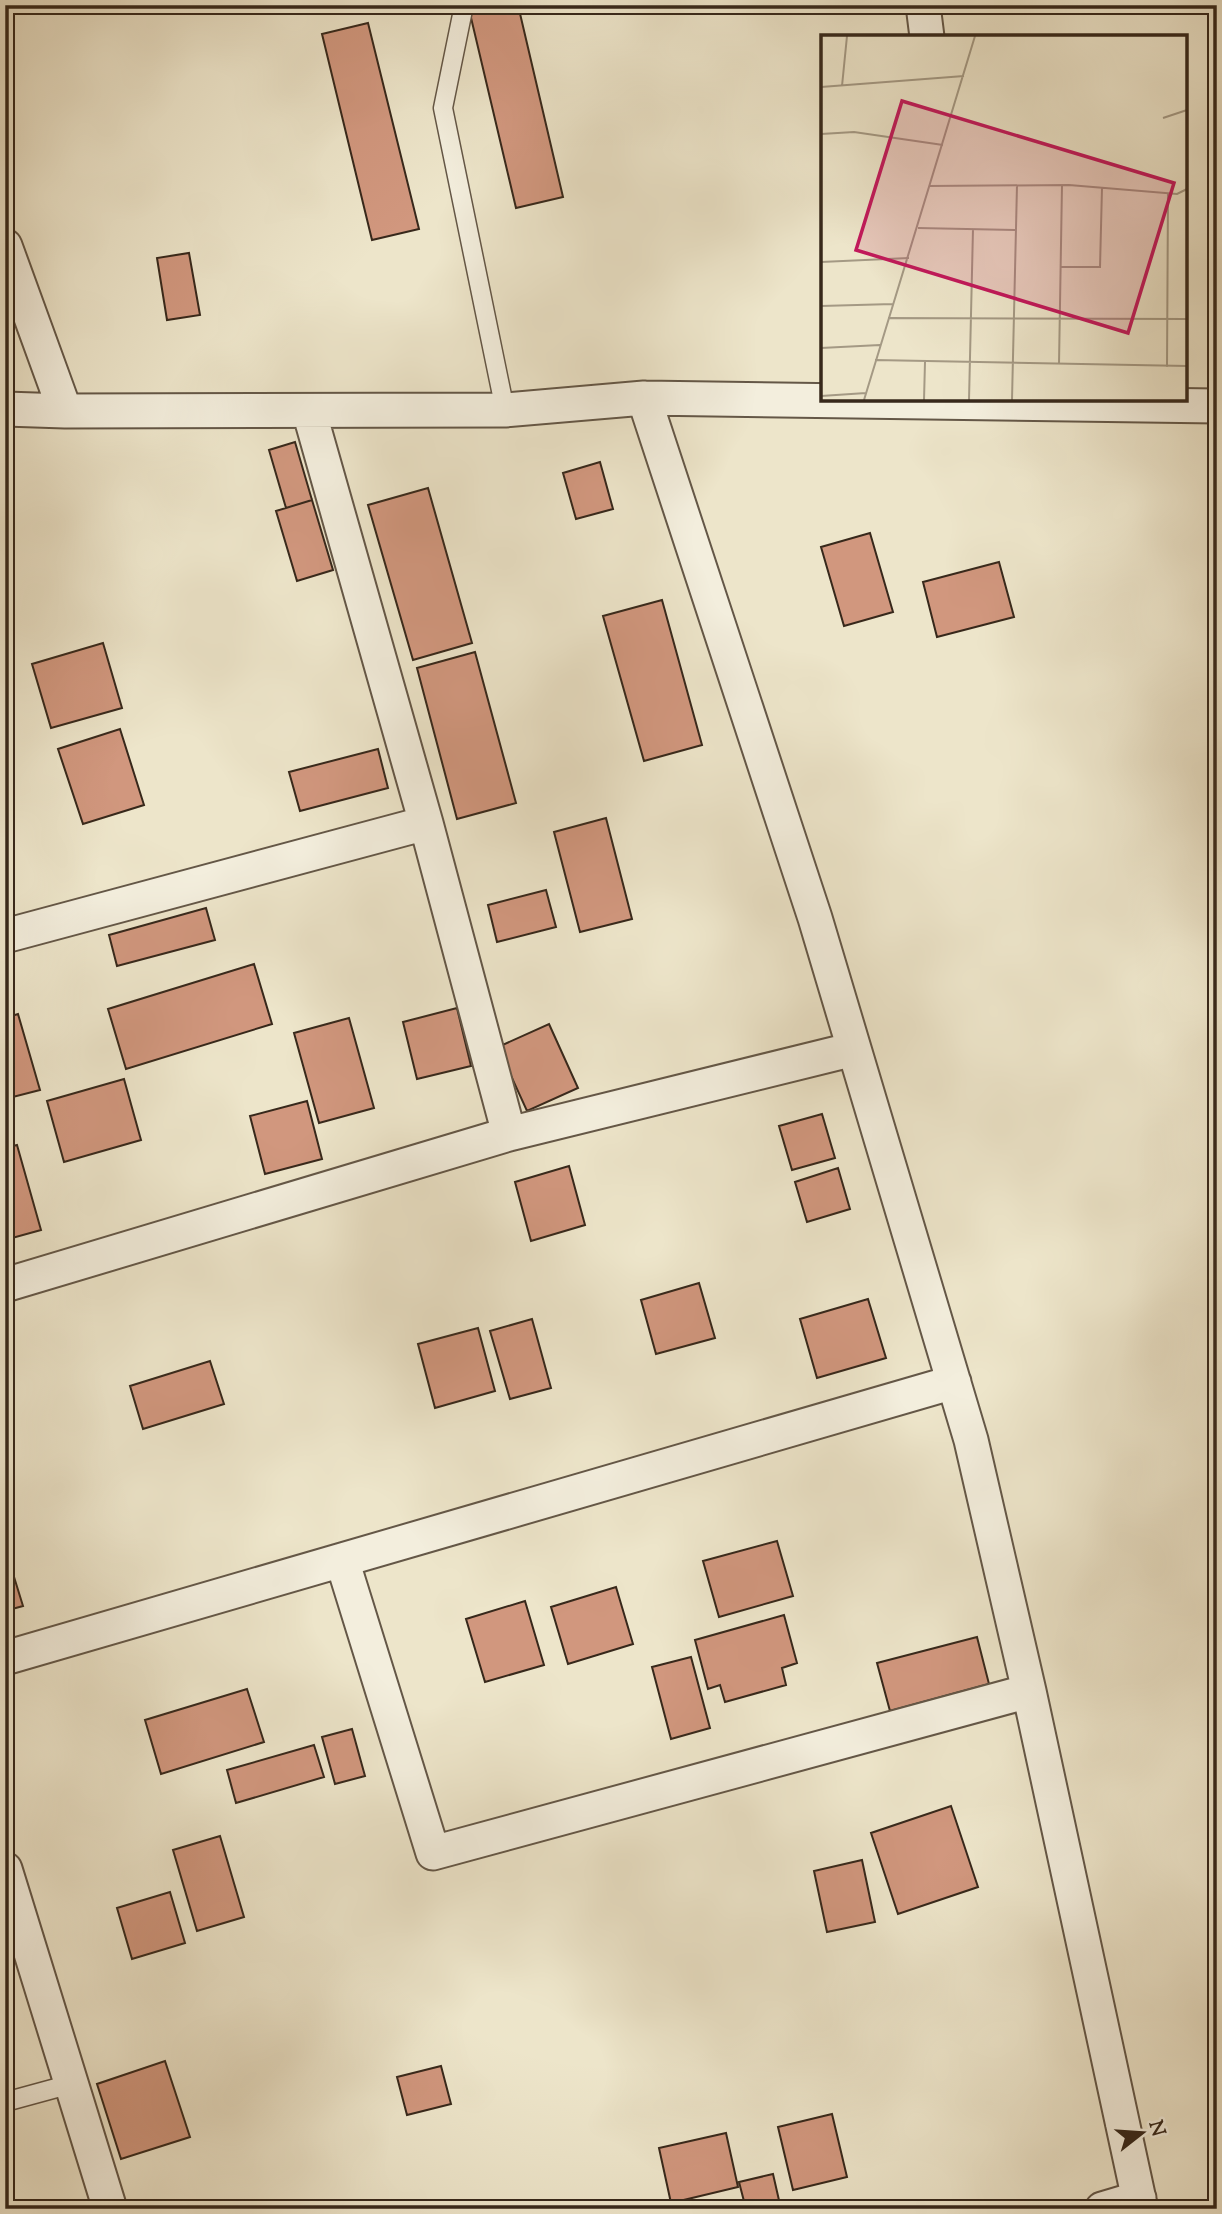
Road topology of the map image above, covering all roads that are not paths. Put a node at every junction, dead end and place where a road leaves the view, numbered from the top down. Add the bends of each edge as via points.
1 (464, 5) edge
2 (923, 5) edge
3 (928, 35) edge
4 (5, 246) edge
5 (644, 398) junction
6 (821, 400) edge
7 (980, 401) edge
8 (1217, 406) edge
9 (5, 409) edge
10 (505, 410) junction
11 (65, 411) junction
12 (309, 411) junction
13 (426, 823) junction
14 (5, 936) edge
15 (854, 1049) junction
16 (509, 1134) junction
17 (5, 1285) edge
18 (954, 1382) junction
19 (342, 1560) junction
20 (5, 1658) edge
21 (1029, 1691) junction
22 (5, 1869) edge
23 (71, 2084) junction
24 (5, 2102) edge
25 (1140, 2203) edge
26 (110, 2209) edge
27 (1102, 2209) edge

1 - 10 lane via 443,108
2 - 3 street
4 - 11 street
5 - 6 street
5 - 10 street
5 - 15 street
7 - 8 street
9 - 11 street
10 - 12 street
11 - 12 street
12 - 13 street
13 - 14 street
13 - 16 street
15 - 16 street
15 - 18 street
16 - 17 street
18 - 19 street
18 - 21 street
19 - 20 street
19 - 21 street via 433,1853
21 - 25 street
22 - 23 street
23 - 24 lane
23 - 26 street
25 - 27 street

